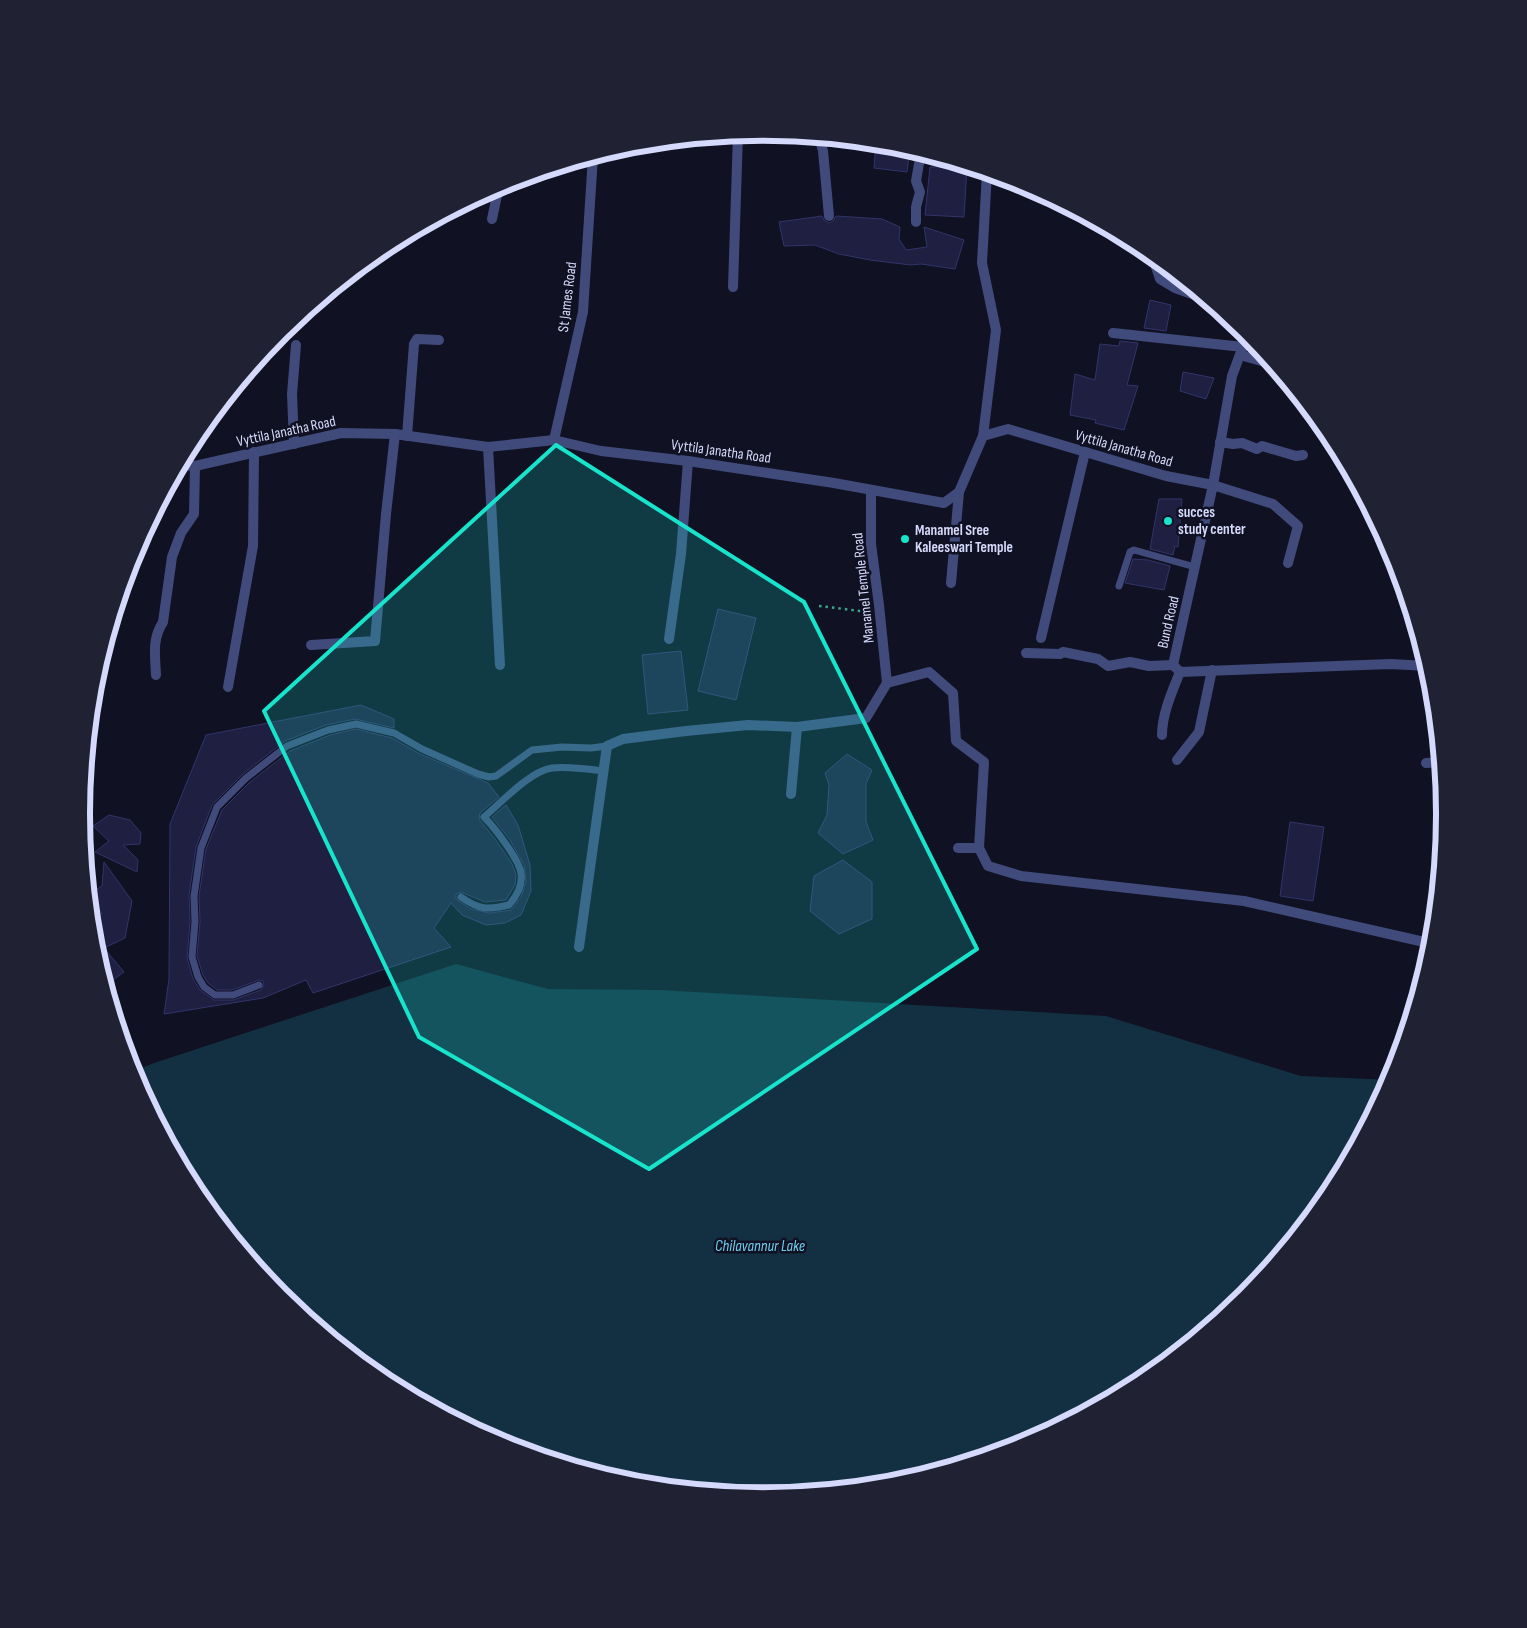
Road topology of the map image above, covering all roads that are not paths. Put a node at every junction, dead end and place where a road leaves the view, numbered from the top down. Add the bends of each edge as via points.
1 (738, 142) edge
2 (821, 143) edge
3 (920, 159) edge
4 (593, 162) edge
5 (987, 179) edge
6 (496, 196) edge
7 (829, 216) dead end
8 (492, 219) dead end
9 (916, 222) dead end
10 (1156, 267) edge
11 (733, 287) dead end
12 (1190, 293) edge
13 (1113, 333) dead end
14 (439, 340) dead end
15 (1244, 343) edge
16 (296, 344) dead end
17 (1241, 351) junction
18 (1259, 359) edge
19 (395, 434) junction
20 (408, 436) junction
21 (983, 436) junction
22 (554, 440) junction
23 (1220, 442) junction
24 (294, 444) junction
25 (488, 447) junction
26 (254, 452) junction
27 (1085, 452) junction
28 (1303, 455) dead end
29 (688, 461) junction
30 (187, 465) edge
31 (195, 466) junction
32 (1212, 485) junction
33 (871, 490) junction
34 (959, 492) junction
35 (1288, 563) dead end
36 (1195, 567) junction
37 (950, 582) dead end
38 (1119, 586) dead end
39 (1041, 638) dead end
40 (669, 639) dead end
41 (311, 645) dead end
42 (1026, 653) dead end
43 (500, 666) dead end
44 (1420, 666) edge
45 (1176, 669) junction
46 (1212, 670) junction
47 (156, 675) dead end
48 (887, 683) junction
49 (228, 687) dead end
50 (797, 727) junction
51 (1162, 735) dead end
52 (607, 746) junction
53 (1176, 760) dead end
54 (1435, 763) edge
55 (1426, 764) dead end
56 (603, 771) junction
57 (791, 794) dead end
58 (958, 848) dead end
59 (979, 848) junction
60 (461, 897) dead end
61 (1424, 942) edge
62 (579, 947) dead end
63 (259, 985) dead end

1 - 11 street
2 - 7 street
3 - 9 street
4 - 22 street, St James Road via 583,312
5 - 21 street via 982,263 996,330
6 - 8 street
10 - 12 street via 1160,279
13 - 17 street
14 - 20 street via 417,339 414,344
15 - 17 street, Bund Road
16 - 24 street via 292,394
17 - 18 street
17 - 23 street, Bund Road via 1232,376
19 - 20 street, Vyttila Janatha Road
19 - 24 street, Vyttila Janatha Road via 341,433
19 - 41 street via 375,641
20 - 25 street, Vyttila Janatha Road
21 - 27 street, Vyttila Janatha Road via 1008,429
21 - 34 street
22 - 25 street, Vyttila Janatha Road
22 - 29 street, Vyttila Janatha Road via 600,451
23 - 28 street via 1242,443 1257,449 1262,446
23 - 32 street, Bund Road
24 - 26 street, Vyttila Janatha Road
25 - 43 street
26 - 31 street, Vyttila Janatha Road
26 - 49 street via 253,546
27 - 32 street, Vyttila Janatha Road via 1166,476
27 - 39 street
29 - 33 street, Vyttila Janatha Road
29 - 40 street via 681,554
30 - 31 street, Vyttila Janatha Road
31 - 47 street via 194,514 177,540 163,622 154,643
32 - 35 street, Vyttila Janatha Road via 1273,504 1298,526
32 - 36 street, Bund Road
33 - 34 street, Vyttila Janatha Road via 944,503
33 - 48 street, Manamel Temple Road via 872,544
34 - 37 street
36 - 38 lane via 1134,550 1130,552
36 - 45 street, Bund Road
42 - 45 street via 1064,652 1098,659 1108,666 1130,662
44 - 46 street
45 - 46 street
45 - 51 street, Bund Road
46 - 53 street via 1199,732
48 - 50 street via 866,718
48 - 59 street via 929,672 953,693 956,741 984,762
50 - 52 street via 748,725 623,739
50 - 57 street
52 - 56 street
52 - 63 lane via 532,750 496,776 489,777 422,749 394,733 356,724 328,730 288,746 246,778 217,807 201,848 194,896 192,957 204,988 215,995 233,995
54 - 55 street
56 - 60 lane via 545,770 524,782 484,817 495,828 521,873 518,894 509,906 492,909 474,906
56 - 62 street
58 - 59 street
59 - 61 street via 988,866 1021,876 1244,901

